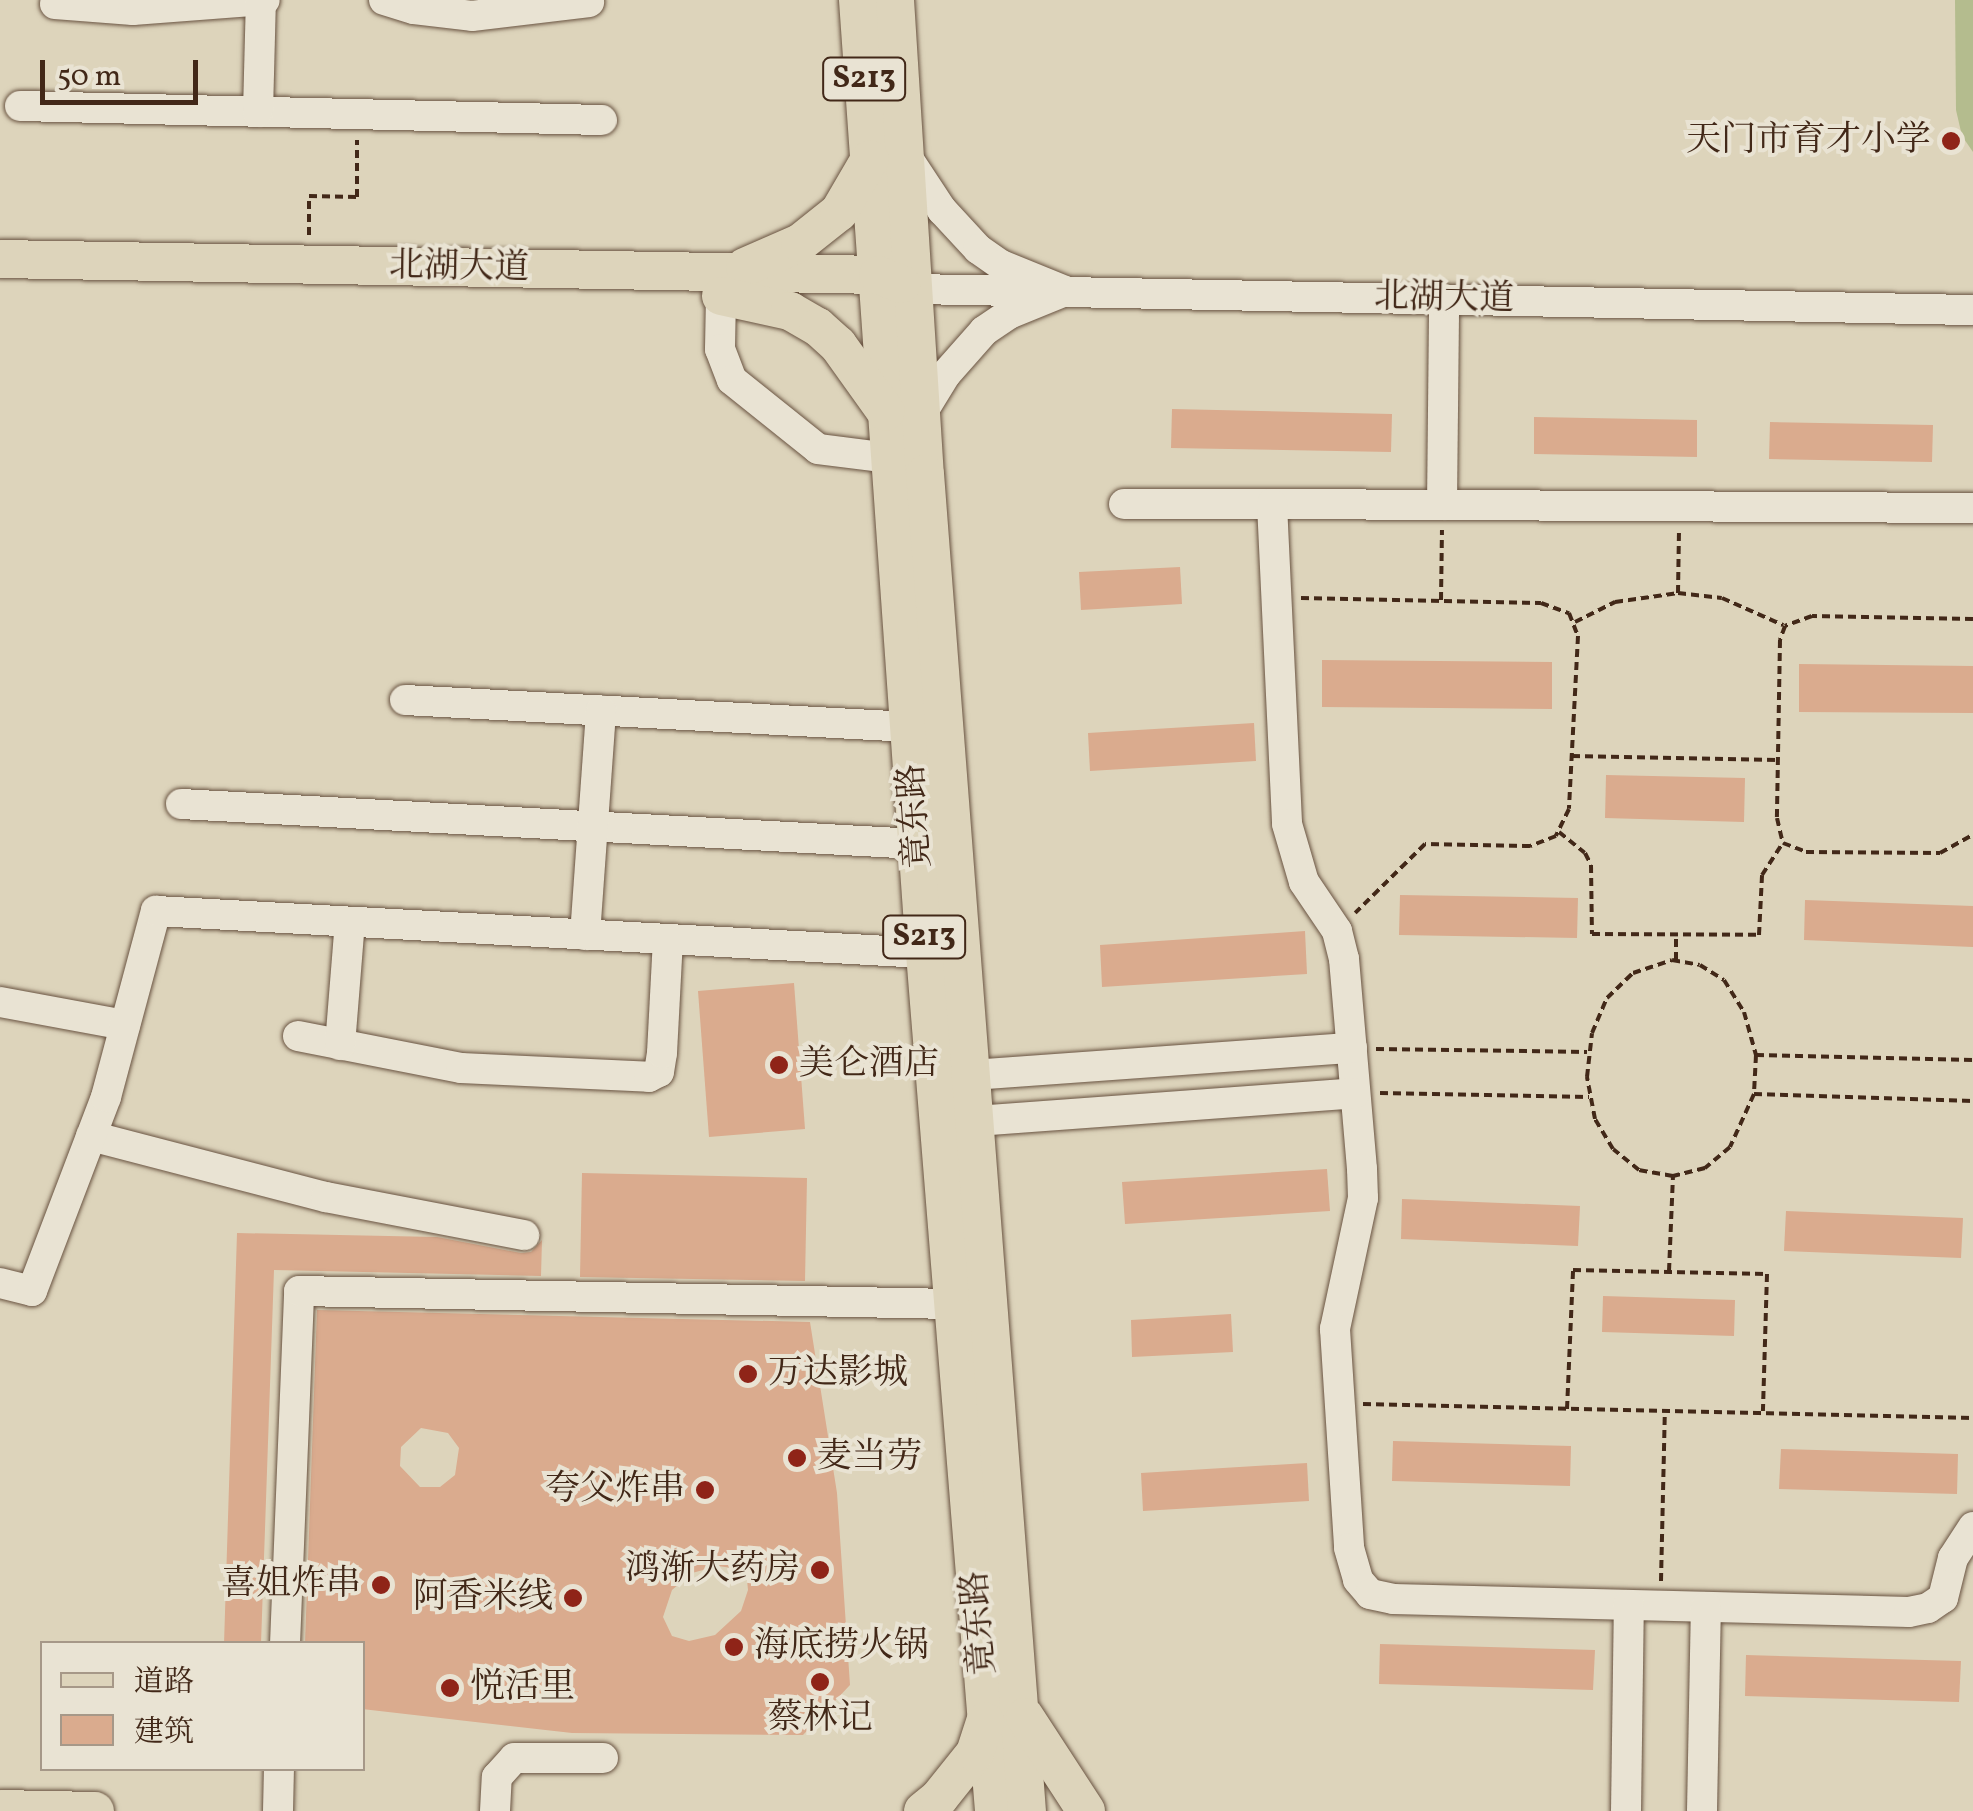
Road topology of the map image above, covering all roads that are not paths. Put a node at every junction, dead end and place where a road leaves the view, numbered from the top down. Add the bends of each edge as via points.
1 (263, 0) edge
2 (384, 0) edge
3 (858, 0) edge
4 (895, 0) edge
5 (589, 2) edge
6 (55, 4) dead end
7 (20, 106) dead end
8 (258, 112) junction
9 (602, 120) dead end
10 (889, 158) junction
11 (0, 260) edge
12 (0, 281) edge
13 (721, 284) junction
14 (879, 288) junction
15 (916, 288) junction
16 (1065, 292) junction
17 (1444, 299) junction
18 (1973, 310) edge
19 (904, 413) junction
20 (890, 458) junction
21 (1124, 504) dead end
22 (1272, 504) junction
23 (1442, 505) junction
24 (1973, 508) edge
25 (405, 700) dead end
26 (601, 711) junction
27 (910, 727) junction
28 (181, 804) dead end
29 (593, 826) junction
30 (918, 844) junction
31 (350, 922) junction
32 (585, 934) junction
33 (668, 939) junction
34 (926, 953) junction
35 (0, 1002) edge
36 (126, 1025) junction
37 (298, 1036) dead end
38 (340, 1045) junction
39 (1352, 1048) junction
40 (972, 1075) junction
41 (1355, 1093) junction
42 (976, 1120) junction
43 (91, 1136) junction
44 (524, 1235) dead end
45 (0, 1283) edge
46 (954, 1304) junction
47 (1973, 1527) edge
48 (1629, 1605) junction
49 (1706, 1607) junction
50 (285, 1641) edge
51 (1004, 1712) junction
52 (603, 1758) dead end
53 (280, 1771) edge
54 (0, 1809) edge
55 (95, 1811) edge
56 (278, 1811) edge
57 (495, 1811) edge
58 (923, 1811) edge
59 (994, 1811) edge
60 (1027, 1811) edge
61 (1086, 1811) edge
62 (1626, 1811) edge
63 (1702, 1811) edge

1 - 6 street via 133,10
1 - 8 street
2 - 5 street via 472,16
3 - 10 main road, 竟东路 / S213
4 - 10 main road, 竟东路 / S213
7 - 8 street
8 - 9 street
10 - 13 main road via 800,244
10 - 14 main road, 竟东路 / S213
10 - 15 main road, 竟东路 / S213
10 - 16 street via 978,249 1001,266
11 - 13 main road, 北湖大道 via 308,265
12 - 13 main road, 北湖大道
13 - 14 main road, 北湖大道
13 - 19 main road via 818,327
13 - 20 street via 720,349 732,380 818,448
14 - 15 main road, 北湖大道
14 - 19 main road, 竟东路 / S213
15 - 16 street, 北湖大道
15 - 19 main road, 竟东路 / S213
16 - 17 street, 北湖大道
16 - 19 street via 984,331
17 - 18 street, 北湖大道
17 - 23 street
19 - 20 main road, 竟东路 / S213
19 - 40 main road, 竟东路 / S213
20 - 27 main road, 竟东路 / S213
21 - 22 street
22 - 23 street
22 - 39 street via 1292,852 1337,931
23 - 24 street
25 - 26 street
26 - 27 street
26 - 29 street
27 - 30 main road, 竟东路 / S213
28 - 29 street
29 - 30 street
29 - 32 street
30 - 34 main road, 竟东路 / S213
31 - 32 street
31 - 36 street via 156,912
31 - 38 street
32 - 33 street
33 - 34 street
33 - 38 street via 662,1053 659,1072 649,1077 461,1068
34 - 46 main road, 竟东路 / S213
35 - 36 street
36 - 43 street
37 - 38 street
39 - 40 street
39 - 41 street
40 - 42 main road, 竟东路 / S213
41 - 42 street
41 - 48 street via 1363,1198 1335,1329 1348,1548 1358,1580 1370,1594 1393,1600
42 - 51 main road, 竟东路 / S213
43 - 44 street via 326,1197
43 - 45 street via 32,1291
46 - 50 street via 299,1291
46 - 51 main road, 竟东路 / S213
47 - 49 street via 1953,1558 1943,1598 1928,1608
48 - 49 street
48 - 62 street
49 - 63 street
51 - 58 main road
51 - 59 main road, 竟东路 / S213
51 - 60 main road, 竟东路 / S213
51 - 61 main road
52 - 57 street via 514,1758 497,1777
53 - 56 street
54 - 55 main road

